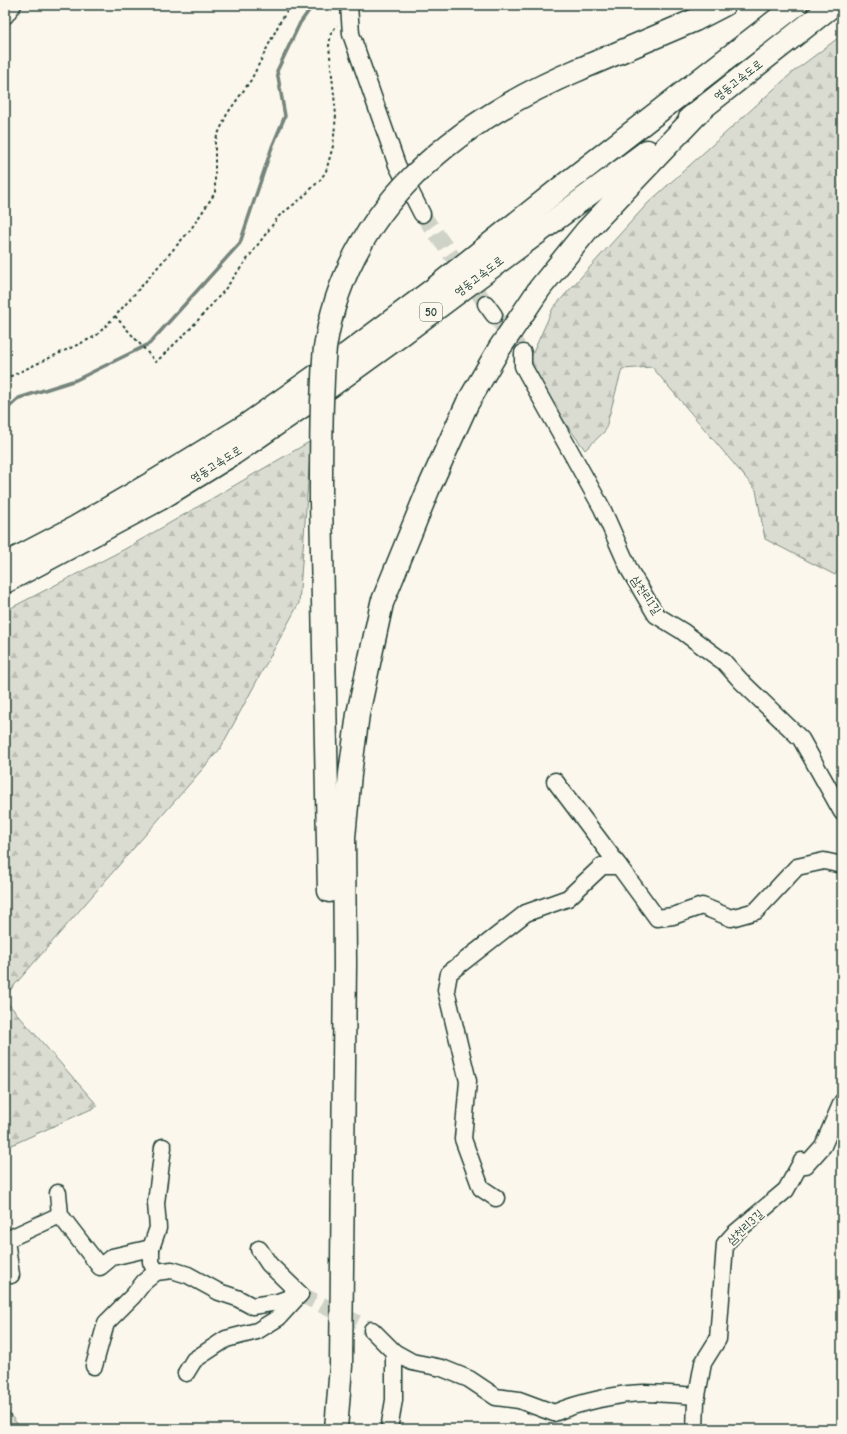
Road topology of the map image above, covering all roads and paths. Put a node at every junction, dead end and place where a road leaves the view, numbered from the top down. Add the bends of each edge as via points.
1 (13, 5) edge
2 (291, 5) edge
3 (724, 5) edge
4 (796, 5) edge
5 (833, 5) edge
6 (349, 6) edge
7 (5, 16) edge
8 (702, 109) junction
9 (422, 214) tunnel mouth
10 (115, 316) junction
11 (523, 353) tunnel mouth
12 (5, 380) edge
13 (5, 564) edge
14 (5, 582) edge
15 (555, 782) dead end
16 (842, 812) edge
17 (842, 865) edge
18 (619, 866) junction
19 (842, 1102) edge
20 (163, 1147) dead end
21 (58, 1193) dead end
22 (496, 1198) dead end
23 (60, 1215) junction
24 (151, 1248) junction
25 (259, 1249) dead end
26 (156, 1272) junction
27 (11, 1275) dead end
28 (300, 1294) junction
29 (372, 1330) tunnel mouth
30 (394, 1352) junction
31 (94, 1366) dead end
32 (186, 1373) dead end
33 (697, 1396) junction
34 (323, 1429) edge
35 (336, 1429) edge
36 (389, 1429) edge
37 (695, 1429) edge

1 - 7 street
2 - 10 path via 251,80 227,114 214,141 214,193 191,229
3 - 34 highway, bridge via 695,20 557,78 508,104 441,149 383,210 351,263 333,310 324,363 321,502 331,963 332,1260 330,1372
4 - 13 highway, 영동고속도로 / 50 via 431,291 340,359 245,426 76,527
5 - 8 highway, 영동고속도로 / 50
6 - 9 street via 352,34 397,165
6 - 10 path via 331,32 329,46 336,115 334,146 321,179 279,216 224,292 156,362
8 - 14 highway, 영동고속도로 / 50 via 397,338 239,450 160,499
8 - 35 highway via 587,230 540,288 499,349 461,418 428,490 382,603 358,714 344,836 341,1366
10 - 12 path via 96,336
11 - 16 street, 삼천리1길 via 523,366 602,508 630,572 656,614 724,662 801,739
15 - 18 street
17 - 18 street via 824,861 797,867 756,911 731,918 702,906 657,918
18 - 22 street via 602,866 568,898 526,913 449,973 446,990 468,1080 463,1139 481,1188
19 - 33 street, 삼천리3길 via 822,1146 806,1165 802,1161 786,1190 725,1244 718,1339 703,1363
20 - 24 street via 156,1203 158,1228
21 - 23 street
23 - 24 street via 100,1267 112,1257
23 - 27 street via 6,1240
24 - 26 street via 150,1262
25 - 28 street via 269,1264
26 - 28 street via 172,1270 188,1275 252,1306 278,1302
26 - 31 street via 106,1323
28 - 32 street via 278,1318 256,1331 226,1339 194,1360
29 - 30 street
30 - 33 street via 412,1362 442,1368 469,1379 496,1397 519,1400 554,1413 567,1407 609,1397 643,1393
30 - 36 street via 394,1400
33 - 37 street, 삼천리3길

